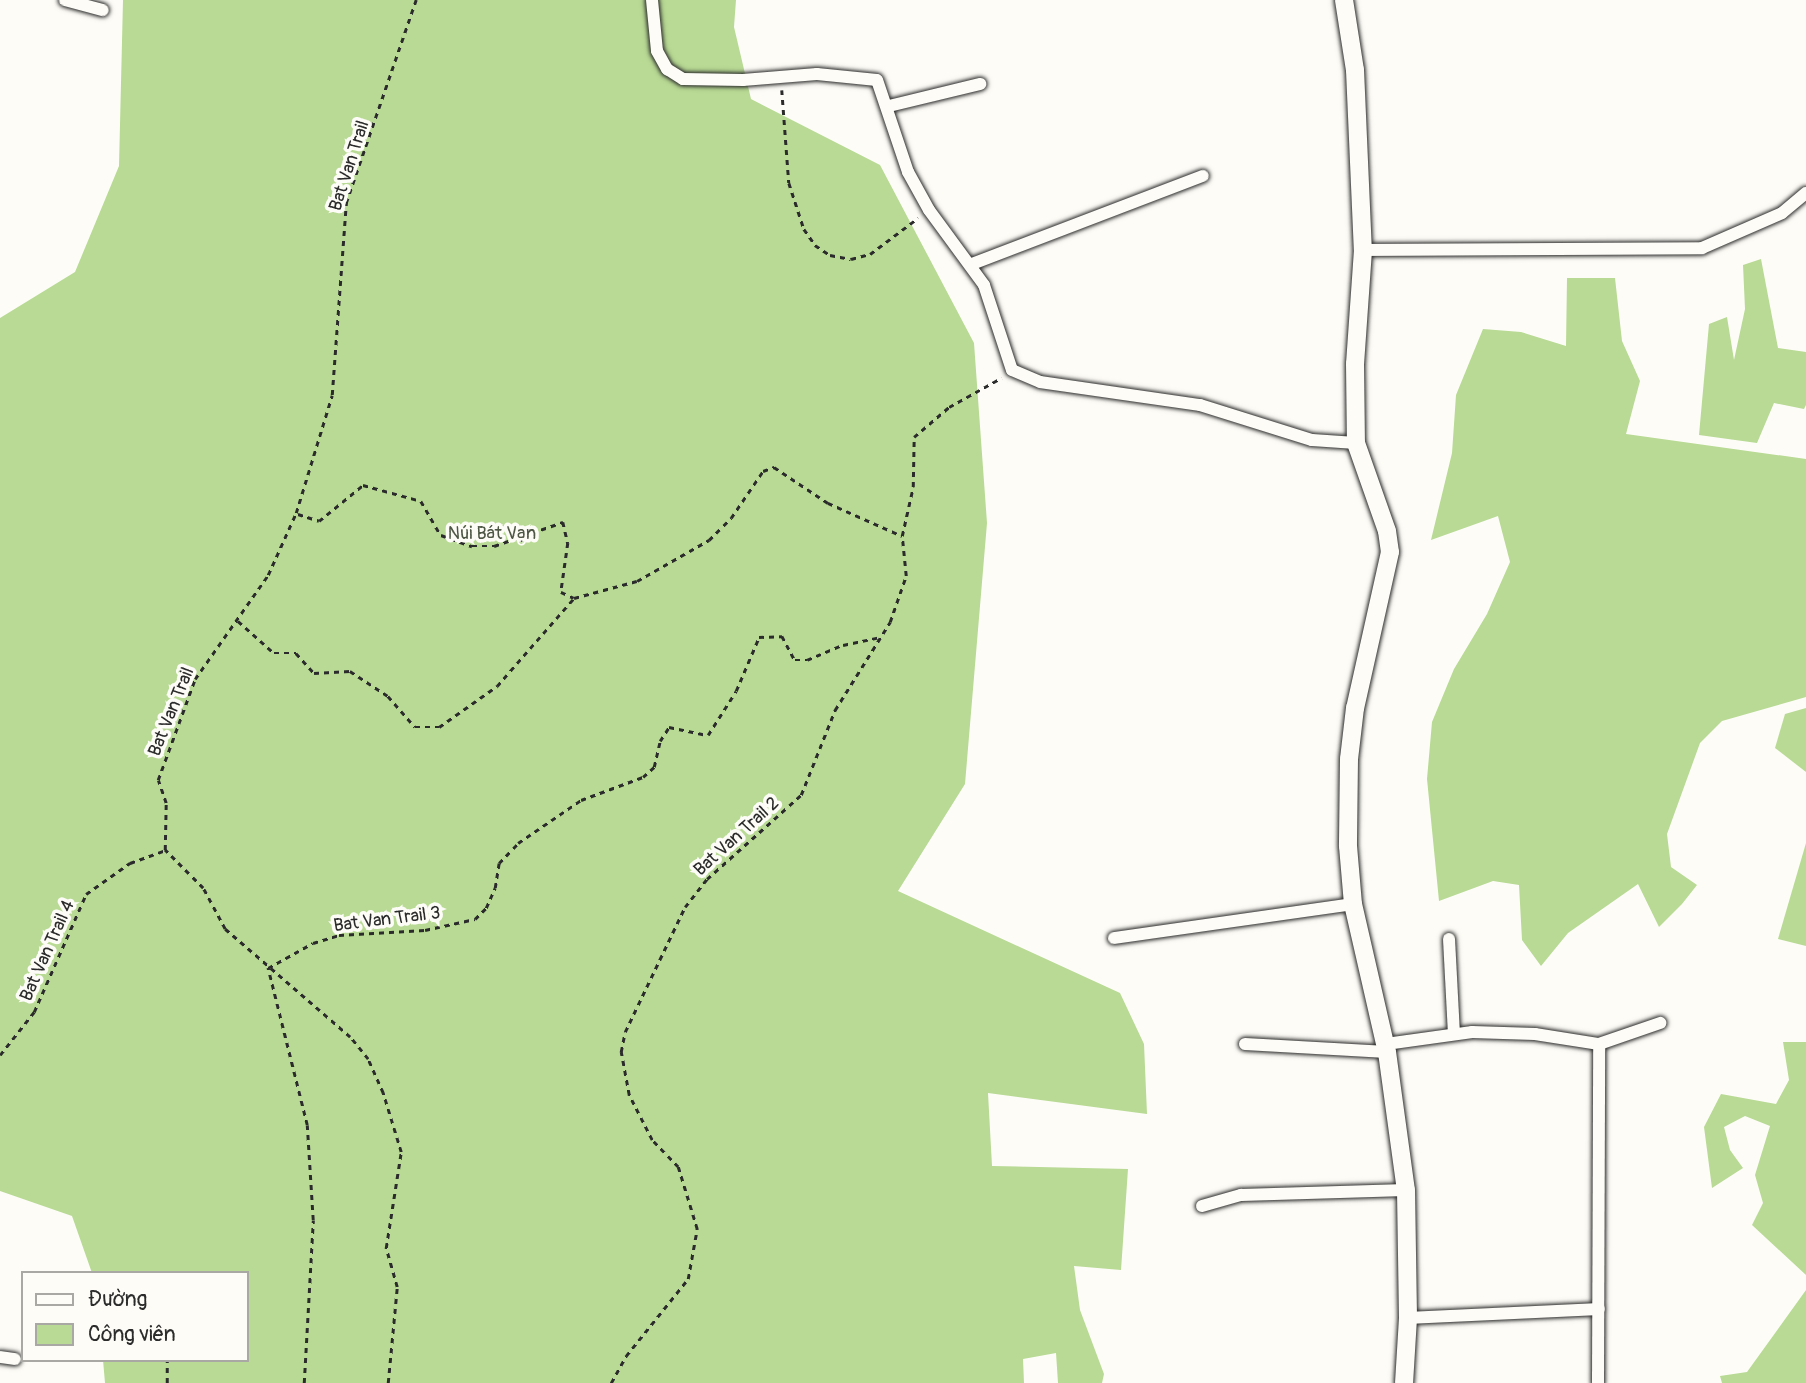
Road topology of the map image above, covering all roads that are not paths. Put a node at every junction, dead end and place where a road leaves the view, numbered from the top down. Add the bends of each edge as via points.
1 (65, 0) edge
2 (652, 0) edge
3 (1344, 0) edge
4 (103, 10) dead end
5 (980, 84) dead end
6 (888, 106) junction
7 (1203, 176) dead end
8 (1806, 193) edge
9 (1363, 250) junction
10 (972, 264) junction
11 (1356, 443) junction
12 (1353, 904) junction
13 (1114, 938) dead end
14 (1450, 939) dead end
15 (1660, 1023) dead end
16 (1454, 1034) junction
17 (1245, 1044) dead end
18 (1598, 1044) junction
19 (1387, 1048) junction
20 (1406, 1190) junction
21 (1202, 1206) dead end
22 (1599, 1309) junction
23 (1408, 1318) junction
24 (0, 1357) edge
25 (15, 1359) dead end
26 (1404, 1383) edge
27 (1598, 1383) edge

1 - 4 street
2 - 6 street via 657,51 667,69 683,79 855,75 877,80
3 - 9 main road via 1355,70
5 - 6 street
6 - 10 street via 908,172 929,210
7 - 10 street
8 - 9 street via 1782,213 1702,248
9 - 11 main road via 1355,365
10 - 11 street via 984,285 1012,370 1040,383 1200,405 1312,440
11 - 12 main road via 1390,552 1389,573 1355,708 1349,760
12 - 13 street
12 - 19 main road
14 - 16 street
15 - 18 street
16 - 18 street via 1535,1034
16 - 19 street
17 - 19 street
18 - 22 street
19 - 20 main road
20 - 21 street via 1241,1195
20 - 23 main road
22 - 23 street
22 - 27 street
23 - 26 main road
24 - 25 street

